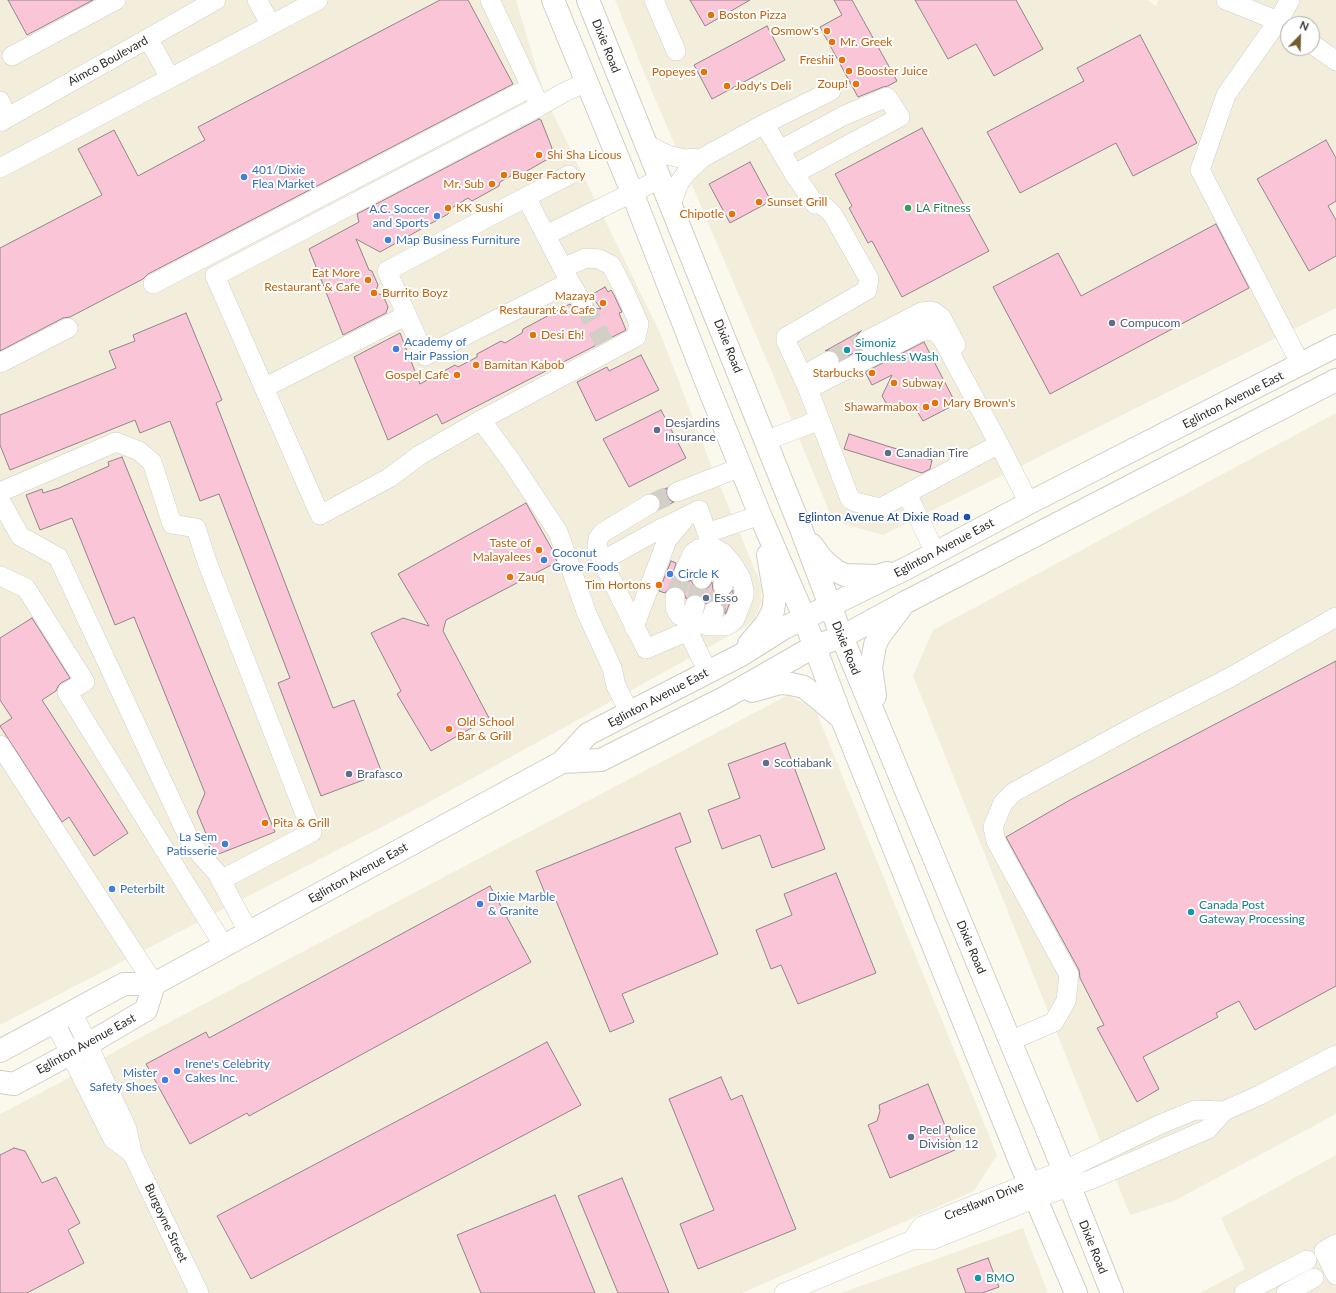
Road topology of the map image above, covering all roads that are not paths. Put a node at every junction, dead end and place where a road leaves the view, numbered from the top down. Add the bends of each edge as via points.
1 (116, 0) edge
2 (216, 0) edge
3 (257, 0) edge
4 (318, 0) edge
5 (490, 0) edge
6 (553, 0) edge
7 (654, 0) edge
8 (1226, 0) edge
9 (1290, 0) edge
10 (590, 1) edge
11 (1285, 16) edge
12 (1280, 23) edge
13 (271, 25) junction
14 (1280, 28) edge
15 (148, 38) junction
16 (1320, 50) edge
17 (676, 51) dead end
18 (12, 56) dead end
19 (1336, 61) edge
20 (615, 68) junction
21 (170, 78) junction
22 (586, 82) junction
23 (531, 87) junction
24 (831, 91) dead end
25 (540, 106) junction
26 (2, 114) edge
27 (764, 124) junction
28 (646, 144) junction
29 (780, 150) junction
30 (702, 158) junction
31 (0, 168) edge
32 (794, 174) junction
33 (569, 175) dead end
34 (660, 179) junction
35 (632, 192) junction
36 (526, 197) junction
37 (671, 205) junction
38 (546, 235) junction
39 (566, 275) junction
40 (153, 284) dead end
41 (583, 304) tunnel mouth
42 (407, 315) junction
43 (903, 321) junction
44 (68, 328) dead end
45 (866, 341) tunnel mouth
46 (894, 346) junction
47 (1336, 346) edge
48 (829, 361) tunnel mouth
49 (0, 363) edge
50 (1301, 365) junction
51 (738, 371) junction
52 (1336, 380) edge
53 (805, 383) junction
54 (707, 384) junction
55 (264, 388) junction
56 (482, 420) junction
57 (820, 420) junction
58 (997, 440) junction
59 (765, 441) junction
60 (741, 467) junction
61 (0, 492) edge
62 (907, 494) junction
63 (0, 500) edge
64 (1029, 503) junction
65 (650, 504) tunnel mouth
66 (693, 513) junction
67 (760, 515) junction
68 (628, 517) junction
69 (801, 529) junction
70 (658, 530) junction
71 (714, 544) junction
72 (935, 552) junction
73 (602, 561) junction
74 (909, 567) junction
75 (684, 572) tunnel mouth
76 (0, 576) edge
77 (702, 579) tunnel mouth
78 (723, 586) tunnel mouth
79 (675, 597) tunnel mouth
80 (906, 602) junction
81 (829, 606) junction
82 (1336, 617) edge
83 (804, 618) junction
84 (692, 619) junction
85 (634, 627) junction
86 (842, 637) junction
87 (815, 646) junction
88 (741, 655) junction
89 (708, 672) junction
90 (724, 698) junction
91 (630, 713) junction
92 (842, 719) junction
93 (881, 733) junction
94 (0, 746) edge
95 (562, 762) junction
96 (221, 880) junction
97 (249, 933) junction
98 (224, 946) junction
99 (154, 984) junction
100 (63, 1016) junction
101 (1010, 1041) junction
102 (79, 1049) junction
103 (0, 1051) edge
104 (1336, 1055) edge
105 (0, 1082) edge
106 (1067, 1179) junction
107 (1033, 1190) junction
108 (1336, 1244) edge
109 (1307, 1260) dead end
110 (1336, 1275) edge
111 (1314, 1278) dead end
112 (819, 1286) edge
113 (199, 1293) edge
114 (784, 1293) edge
115 (1076, 1293) edge
116 (1112, 1293) edge
117 (1244, 1293) edge
118 (1286, 1293) edge

1 - 18 street
2 - 15 street, Aimco Boulevard
3 - 13 street
4 - 13 street
5 - 23 street
6 - 22 main road
7 - 17 street
8 - 12 street
9 - 11 street
10 - 20 main road, Dixie Road
13 - 21 street
14 - 50 street via 1226,95 1200,170
15 - 21 street
15 - 26 street, Aimco Boulevard
16 - 19 street
20 - 22 main road
20 - 28 main road, Dixie Road
21 - 31 street
22 - 25 street
22 - 35 main road
23 - 25 street
23 - 40 street
24 - 27 street
25 - 55 street via 215,276
27 - 29 street
27 - 30 street
28 - 30 street via 680,158
28 - 34 main road, Dixie Road
29 - 32 street
29 - 32 street via 843,116 887,97 900,117
30 - 37 street via 679,183
32 - 53 street via 815,204 818,203 833,215 869,279 867,290 786,337
33 - 36 street
34 - 35 street
34 - 37 main road, Dixie Road
35 - 38 street
35 - 54 main road
36 - 38 street
36 - 42 street via 388,271
37 - 51 main road, Dixie Road
38 - 39 street
39 - 41 street
39 - 42 street via 425,356
39 - 56 street via 586,258 599,259 611,265 639,324 636,336 607,347
42 - 55 street
43 - 45 street
43 - 46 street
43 - 58 street via 925,312 934,312 941,317 992,414 996,423
44 - 49 street
46 - 53 street
46 - 58 street via 923,331 937,333
47 - 50 main road, Eglinton Avenue East
48 - 53 street
50 - 64 main road, Eglinton Avenue East
51 - 54 main road
51 - 59 main road, Dixie Road
52 - 80 main road, Eglinton Avenue East
53 - 57 street
54 - 60 main road
55 - 56 street via 320,515 389,478 420,455
56 - 91 street via 558,532 587,614 612,668 616,686
57 - 59 street
57 - 62 street via 850,498 855,502 880,508
58 - 62 street
58 - 64 street
59 - 69 main road, Dixie Road
60 - 66 street via 684,490
60 - 67 main road
61 - 96 street via 116,442 139,451 152,462 172,524 196,528 312,832
62 - 72 street
63 - 96 street via 20,536 58,556 192,844
64 - 72 main road, Eglinton Avenue East
65 - 68 street
66 - 70 street
66 - 71 street
66 - 85 street via 667,540
67 - 71 street
67 - 83 main road
67 - 88 main road via 775,596 773,611
68 - 70 street
68 - 73 street via 602,533 598,539 597,545
69 - 74 main road via 823,560 845,575 878,576
69 - 81 main road, Dixie Road
70 - 73 street
71 - 75 street via 698,549 692,554
71 - 77 street
71 - 78 street via 725,575
71 - 84 street via 732,563 741,578 744,596 735,619 726,626 712,619
72 - 74 main road, Eglinton Avenue East
73 - 85 street
74 - 81 main road, Eglinton Avenue East
76 - 98 street via 26,588 84,682 67,692
79 - 84 street via 675,608 680,615
80 - 86 main road, Eglinton Avenue East
80 - 93 main road via 875,645 871,667
81 - 83 main road, Eglinton Avenue East
81 - 86 main road, Dixie Road
82 - 101 street via 1229,678 1014,792 1003,803 993,827 996,841 1070,975 1066,1000 1054,1022
83 - 87 main road
83 - 88 main road, Eglinton Avenue East
84 - 85 street via 646,649
84 - 89 street
86 - 87 main road, Eglinton Avenue East
86 - 93 main road, Dixie Road
87 - 90 main road, Eglinton Avenue East
87 - 92 main road
88 - 89 main road, Eglinton Avenue East
89 - 91 main road, Eglinton Avenue East
90 - 92 main road via 780,683 792,684 813,693
90 - 95 main road, Eglinton Avenue East via 601,760
91 - 95 main road, Eglinton Avenue East via 588,734
92 - 107 main road
93 - 101 main road, Dixie Road
94 - 99 street
95 - 97 main road, Eglinton Avenue East
96 - 97 street
97 - 98 main road, Eglinton Avenue East
98 - 99 main road, Eglinton Avenue East
99 - 100 main road, Eglinton Avenue East via 124,984
99 - 102 main road, Eglinton Avenue East via 146,1010
100 - 102 street, Burgoyne Street
100 - 103 main road, Eglinton Avenue East
101 - 106 main road, Dixie Road
102 - 105 main road, Eglinton Avenue East via 14,1084
102 - 113 street, Burgoyne Street via 113,1139 132,1153
104 - 106 street, Crestlawn Drive via 1224,1111 1208,1129 1090,1180
106 - 107 street, Crestlawn Drive
106 - 116 main road, Dixie Road
107 - 112 street, Crestlawn Drive via 922,1226 912,1240
107 - 115 main road
108 - 110 street via 1324,1251
109 - 117 street
111 - 118 street
112 - 114 street, Crestlawn Drive

